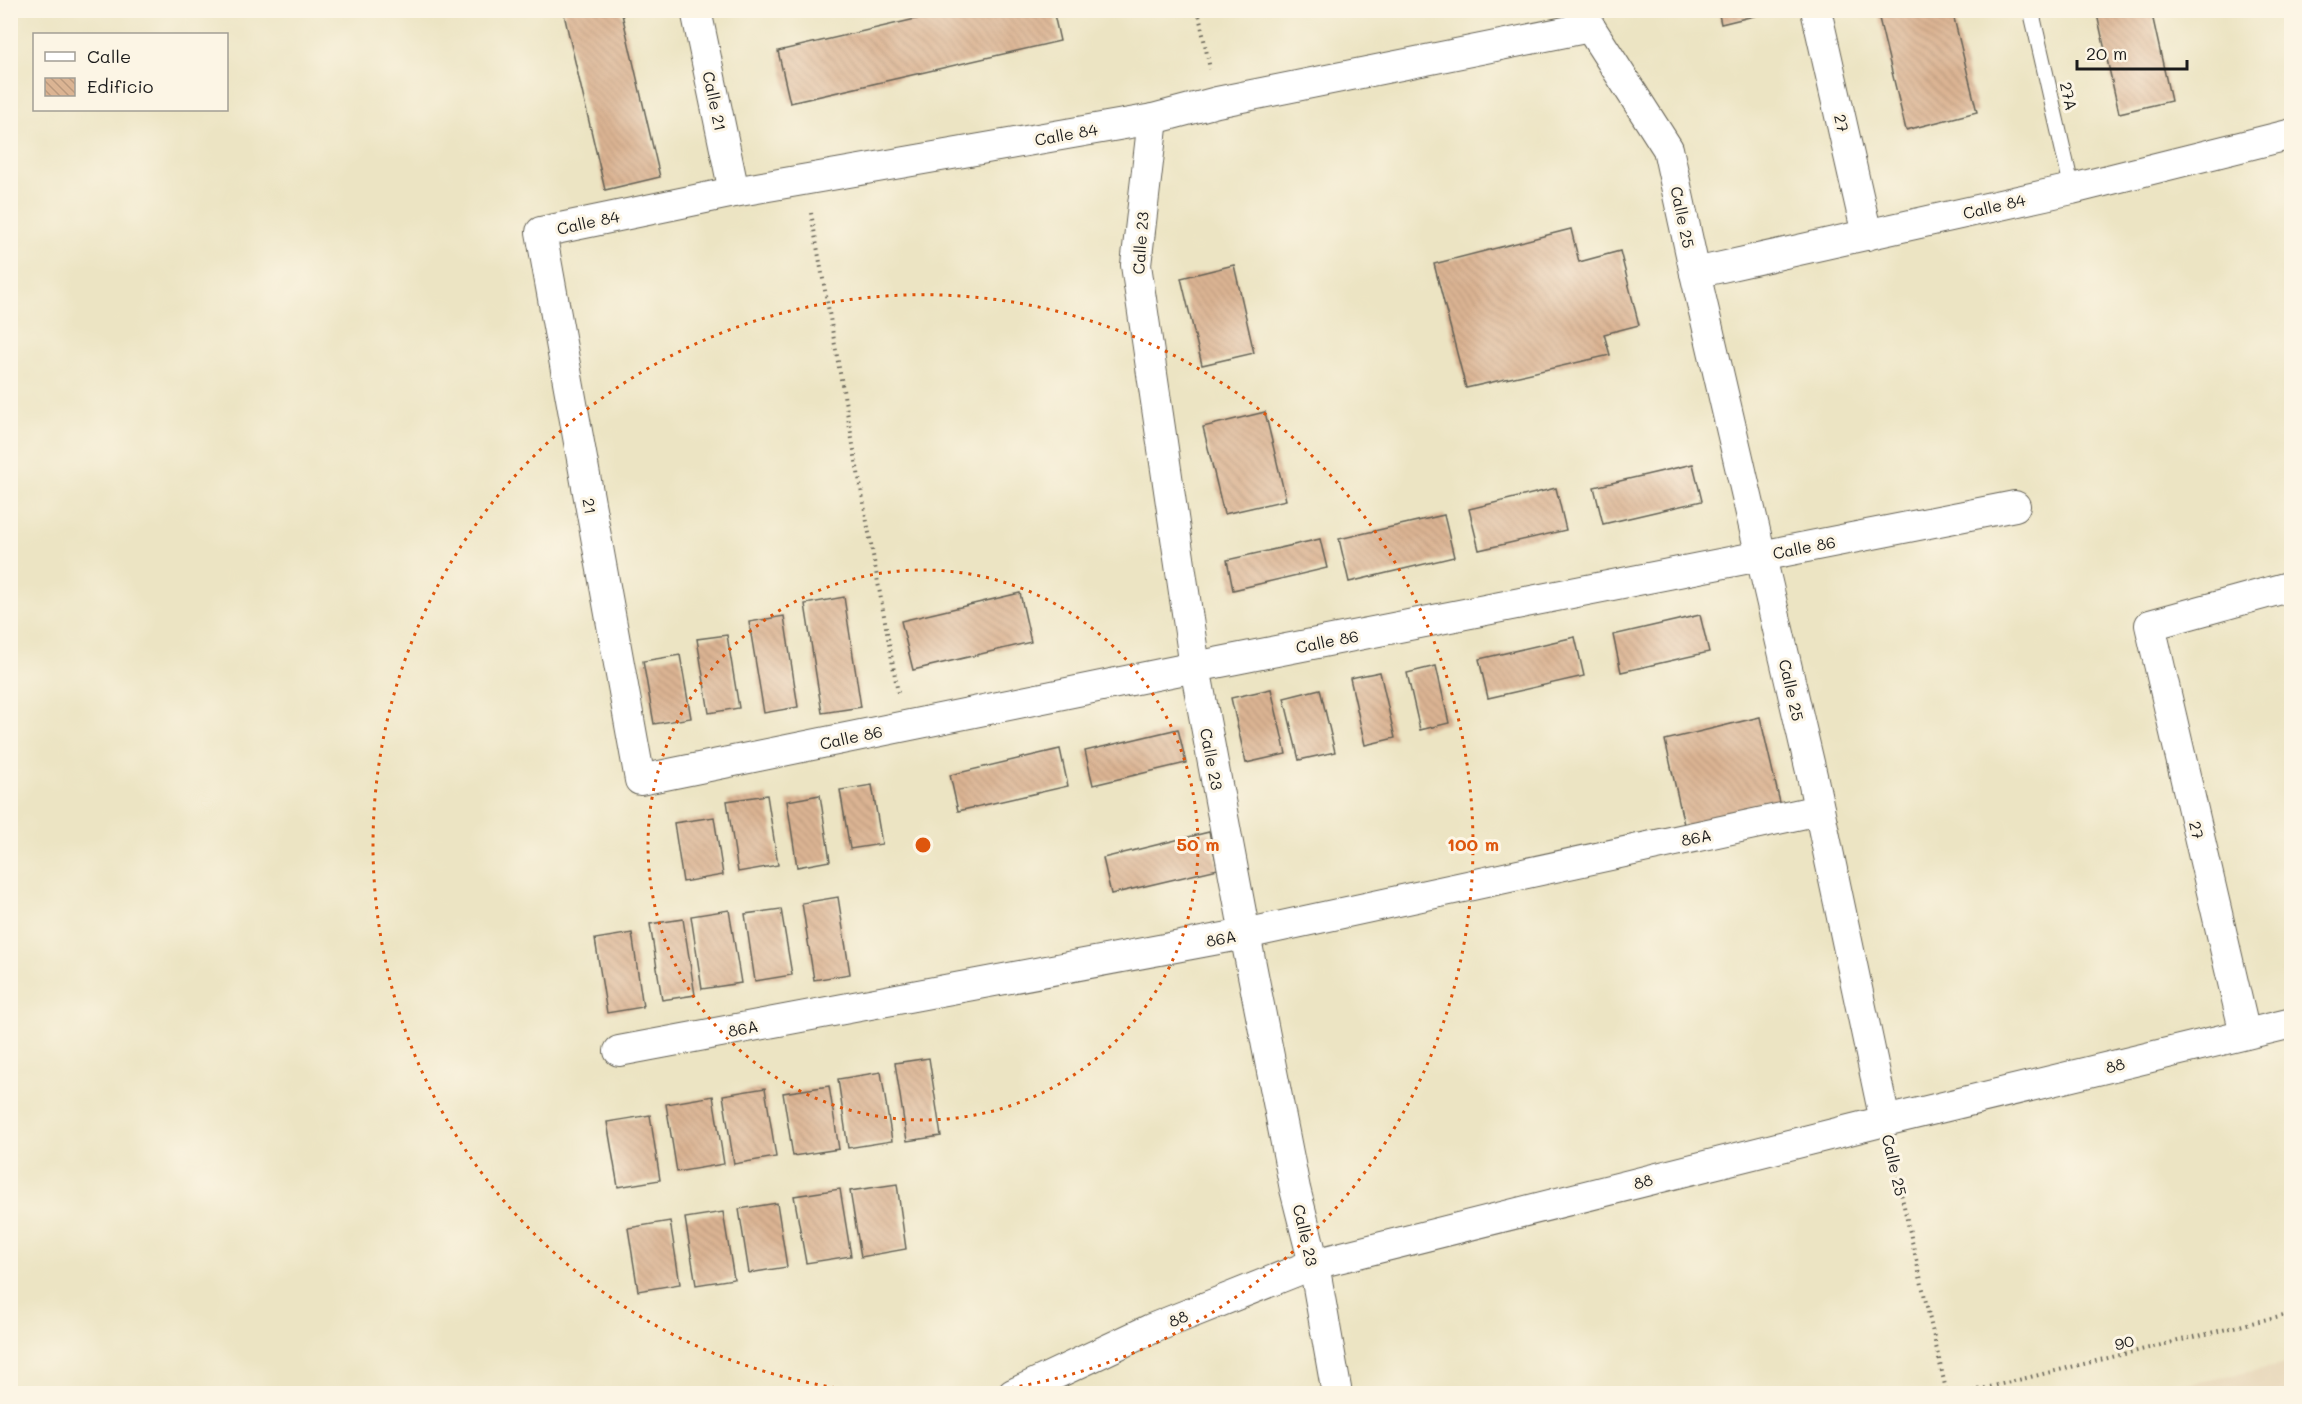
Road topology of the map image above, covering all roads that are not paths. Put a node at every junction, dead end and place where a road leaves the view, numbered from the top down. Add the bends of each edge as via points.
1 (696, 10) edge
2 (1816, 10) edge
3 (2031, 10) edge
4 (1585, 19) edge
5 (1153, 119) junction
6 (2292, 134) edge
7 (2072, 189) junction
8 (734, 192) junction
9 (541, 232) joint
10 (1867, 235) junction
11 (1695, 273) junction
12 (2015, 506) dead end
13 (1760, 556) junction
14 (2292, 586) edge
15 (1195, 667) junction
16 (640, 780) joint
17 (1819, 810) junction
18 (1245, 934) junction
19 (2292, 1023) edge
20 (2245, 1034) junction
21 (619, 1051) dead end
22 (1885, 1121) junction
23 (1314, 1264) junction
24 (1013, 1394) edge
25 (1337, 1394) edge

1 - 8 street, Calle 21
2 - 10 street, 27
3 - 7 lane, 27A
4 - 5 street, Calle 84
4 - 11 street, Calle 25 via 1668,149
5 - 8 street, Calle 84
5 - 15 street, Calle 23 via 1136,265
6 - 7 street, Calle 84
7 - 10 street, Calle 84
8 - 9 street, Calle 84
9 - 16 street, 21
10 - 11 street, Calle 84
11 - 13 street, Calle 25
12 - 13 street, Calle 86
13 - 15 street, Calle 86
13 - 17 street, Calle 25
14 - 20 street, 27 via 2150,625
15 - 16 street, Calle 86
15 - 18 street, Calle 23
17 - 18 street, 86A
17 - 22 street, Calle 25
18 - 21 street, 86A
18 - 23 street, Calle 23 via 1295,1189
19 - 20 street, 88
20 - 22 street, 88
22 - 23 street, 88
23 - 24 street, 88 via 1151,1329
23 - 25 street, Calle 23

